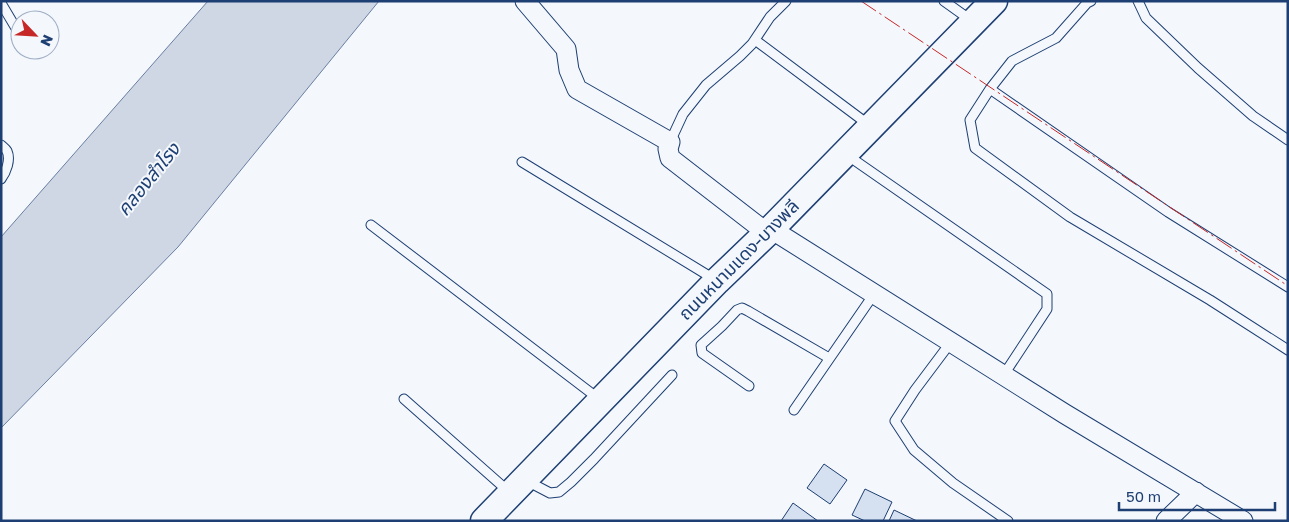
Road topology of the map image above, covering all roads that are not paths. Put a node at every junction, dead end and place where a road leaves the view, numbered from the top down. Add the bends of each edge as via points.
1 (525, 1) edge
2 (786, 1) edge
3 (944, 1) edge
4 (994, 1) edge
5 (1091, 1) edge
6 (1138, 1) edge
7 (1, 3) edge
8 (10, 18) edge
9 (974, 22) junction
10 (755, 40) junction
11 (990, 89) junction
12 (871, 126) junction
13 (1288, 140) edge
14 (670, 142) junction
15 (1, 145) edge
16 (845, 153) junction
17 (522, 162) dead end
18 (1, 179) edge
19 (371, 225) dead end
20 (769, 231) junction
21 (717, 281) junction
22 (1288, 287) edge
23 (874, 294) junction
24 (950, 342) junction
25 (1288, 350) edge
26 (829, 358) junction
27 (672, 375) dead end
28 (1003, 376) junction
29 (749, 386) dead end
30 (404, 399) dead end
31 (602, 401) junction
32 (794, 410) dead end
33 (518, 487) junction
34 (1196, 492) junction
35 (484, 521) edge
36 (1008, 521) edge
37 (1166, 521) edge
38 (1243, 521) edge

1 - 14 street via 566,49 569,70 578,89
2 - 10 lane via 770,17
3 - 9 lane
4 - 9 main road, ถนนหนามแดง-บางพลี
5 - 11 lane via 1056,38 1012,61
6 - 13 lane via 1146,18 1198,68 1253,116
7 - 8 lane
9 - 12 main road, ถนนหนามแดง-บางพลี
10 - 12 lane
10 - 14 lane via 706,85 684,114
11 - 22 lane via 1168,212
11 - 25 lane via 970,120 975,148 1070,217
12 - 16 main road, ถนนหนามแดง-บางพลี
14 - 20 street via 670,158
15 - 18 lane via 9,160
16 - 20 main road, ถนนหนามแดง-บางพลี
16 - 28 lane via 1048,294 1047,308
17 - 21 lane
19 - 31 lane
20 - 21 main road, ถนนหนามแดง-บางพลี
20 - 23 street
21 - 31 main road, ถนนหนามแดง-บางพลี
23 - 24 street
23 - 26 lane
24 - 28 street
24 - 36 lane via 896,421 914,450 953,483
26 - 29 lane via 742,308 701,344 702,353
26 - 32 lane
27 - 33 lane via 559,492
28 - 34 street
30 - 33 lane
31 - 33 main road, ถนนหนามแดง-บางพลี
33 - 35 main road, ถนนหนามแดง-บางพลี
34 - 37 street
34 - 38 street

